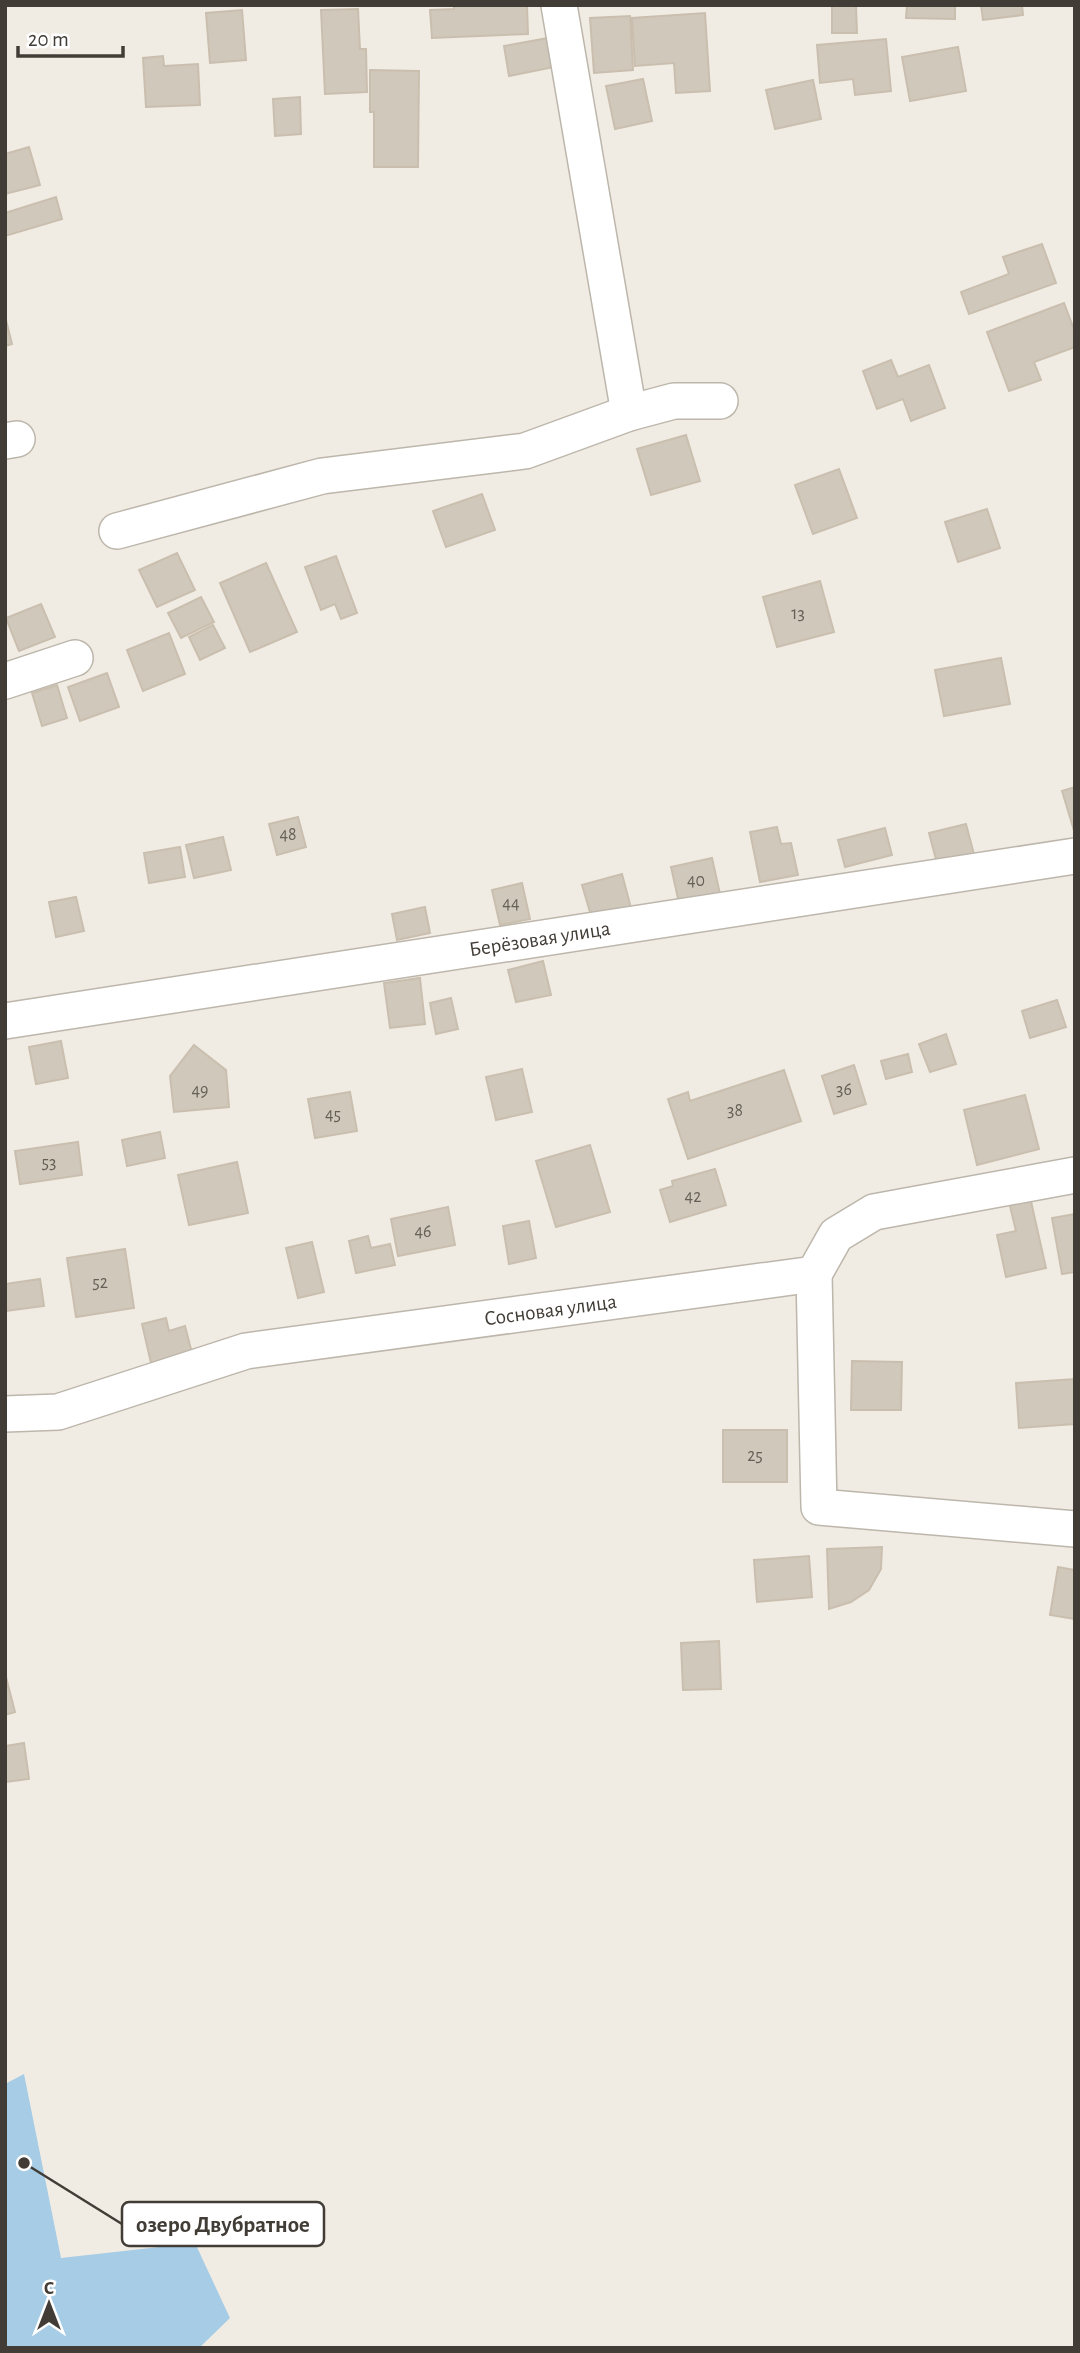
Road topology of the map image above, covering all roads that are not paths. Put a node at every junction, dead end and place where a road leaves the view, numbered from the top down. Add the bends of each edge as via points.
1 (559, 5) edge
2 (720, 401) dead end
3 (629, 413) junction
4 (117, 531) dead end
5 (75, 659) dead end
6 (5, 681) edge
7 (1075, 856) edge
8 (5, 1021) edge
9 (1075, 1175) edge
10 (814, 1274) junction
11 (5, 1414) edge
12 (1075, 1529) edge

1 - 3 street
2 - 3 street via 674,401
3 - 4 street via 525,452 322,476
5 - 6 street
7 - 8 street, Берёзовая улица
9 - 10 street via 874,1212 836,1235
10 - 11 street, Сосновая улица via 246,1350 58,1412
10 - 12 street via 819,1507

